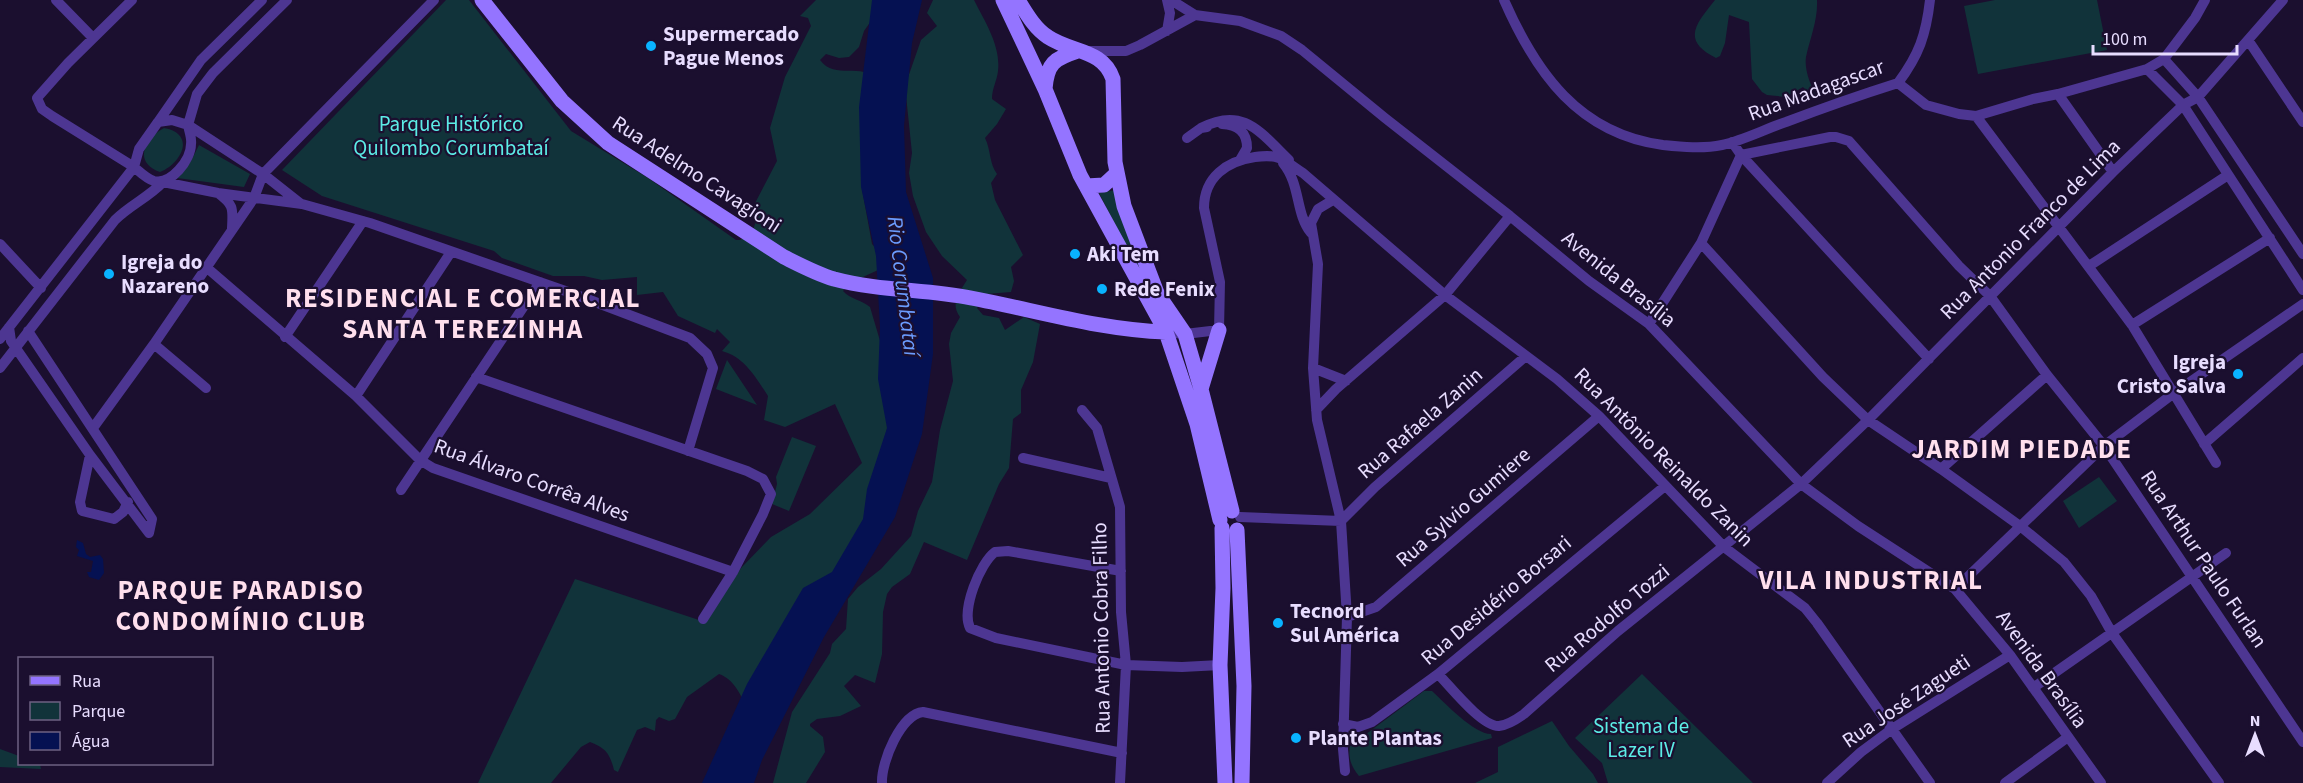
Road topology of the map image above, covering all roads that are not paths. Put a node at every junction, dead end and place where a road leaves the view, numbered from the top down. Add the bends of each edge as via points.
1 (56, 0) edge
2 (132, 0) edge
3 (287, 0) edge
4 (434, 0) edge
5 (482, 0) edge
6 (1003, 0) edge
7 (1018, 0) edge
8 (1169, 0) edge
9 (1504, 0) edge
10 (1930, 0) edge
11 (2205, 0) edge
12 (2283, 0) edge
13 (255, 2) edge
14 (1195, 15) junction
15 (1167, 31) junction
16 (93, 38) junction
17 (2248, 40) junction
18 (1078, 51) junction
19 (2164, 59) junction
20 (2147, 69) junction
21 (1898, 83) junction
22 (1045, 89) junction
23 (2058, 94) junction
24 (2198, 97) junction
25 (2182, 105) junction
26 (1976, 116) junction
27 (158, 122) junction
28 (2303, 122) edge
29 (188, 125) junction
30 (1201, 128) junction
31 (1187, 138) dead end
32 (1732, 142) junction
33 (1741, 155) junction
34 (1279, 158) junction
35 (1240, 160) junction
36 (134, 167) junction
37 (2113, 172) junction
38 (1117, 173) junction
39 (1303, 173) junction
40 (263, 174) junction
41 (2228, 175) junction
42 (163, 182) junction
43 (1086, 186) junction
44 (218, 193) junction
45 (254, 198) junction
46 (1333, 200) junction
47 (302, 204) junction
48 (1510, 216) junction
49 (363, 221) junction
50 (2059, 227) junction
51 (232, 229) junction
52 (1312, 234) junction
53 (2270, 238) junction
54 (1701, 243) junction
55 (0, 244) edge
56 (451, 252) junction
57 (2303, 254) edge
58 (2089, 266) junction
59 (206, 267) junction
60 (1151, 276) junction
61 (540, 282) junction
62 (41, 288) junction
63 (2303, 290) edge
64 (1445, 295) junction
65 (1990, 296) junction
66 (2303, 304) edge
67 (1152, 309) junction
68 (1649, 324) junction
69 (2132, 325) junction
70 (9, 327) junction
71 (1124, 328) junction
72 (1219, 330) junction
73 (28, 331) junction
74 (1166, 332) junction
75 (1185, 334) junction
76 (285, 337) junction
77 (0, 339) edge
78 (154, 344) junction
79 (17, 347) junction
80 (1526, 356) junction
81 (2303, 358) edge
82 (1929, 359) junction
83 (0, 368) edge
84 (1313, 368) junction
85 (2048, 375) junction
86 (476, 377) junction
87 (1346, 381) junction
88 (206, 388) dead end
89 (1201, 389) junction
90 (2174, 393) junction
91 (356, 396) junction
92 (1082, 410) dead end
93 (1316, 410) junction
94 (1599, 416) junction
95 (1868, 420) junction
96 (93, 428) junction
97 (2205, 444) junction
98 (2104, 446) junction
99 (688, 451) junction
100 (90, 455) junction
101 (1023, 458) dead end
102 (420, 460) junction
103 (2216, 463) dead end
104 (1941, 469) junction
105 (1111, 478) junction
106 (1801, 484) junction
107 (1665, 486) junction
108 (133, 489) junction
109 (401, 490) dead end
110 (127, 506) junction
111 (1341, 520) junction
112 (1230, 521) junction
113 (2020, 526) junction
114 (1724, 547) junction
115 (2226, 554) dead end
116 (1121, 571) junction
117 (733, 572) junction
118 (2193, 577) junction
119 (1955, 589) junction
120 (1347, 617) junction
121 (703, 619) dead end
122 (2112, 633) junction
123 (2010, 656) junction
124 (1126, 665) junction
125 (1220, 665) junction
126 (1438, 674) junction
127 (2033, 688) junction
128 (1344, 724) junction
129 (1892, 729) junction
130 (2068, 737) junction
131 (2303, 742) edge
132 (1122, 753) junction
133 (1345, 771) dead end
134 (882, 783) edge
135 (1120, 783) edge
136 (1224, 783) edge
137 (1242, 783) edge
138 (1827, 783) edge
139 (1930, 783) edge
140 (2005, 783) edge
141 (2101, 783) edge
142 (2219, 783) edge

1 - 16 street
2 - 16 street
3 - 29 street via 213,73 197,94
4 - 40 street
5 - 71 street, Rua Adelmo Cavagioni via 562,101 608,143 809,270 872,286 969,297
6 - 22 street
7 - 18 street via 1040,31
8 - 14 street
8 - 15 street
9 - 32 street, Rua Madagascar via 1538,65 1594,123 1649,143 1712,147
10 - 21 street, Rua Madagascar via 1927,28 1918,52
11 - 19 street
12 - 17 street, Rua Antonio Franco de Lima
13 - 27 street via 201,60
14 - 15 street
14 - 48 street, Avenida Brasília via 1240,21 1281,36
15 - 18 street via 1126,51
16 - 36 street via 37,98 42,109
17 - 24 street, Rua Antonio Franco de Lima
17 - 28 street
18 - 22 street via 1053,62 1046,75
18 - 38 street via 1097,57 1110,69
19 - 20 street
19 - 24 street
20 - 23 street
20 - 25 street
21 - 26 street via 1926,105
21 - 32 street, Rua Madagascar
22 - 43 street
23 - 26 street
23 - 37 street
24 - 25 street, Rua Antonio Franco de Lima
24 - 57 street
25 - 37 street, Rua Antonio Franco de Lima
25 - 41 street
26 - 50 street
27 - 29 street via 172,120
27 - 36 street via 140,149
29 - 40 street
29 - 42 street via 192,145 189,153 172,177
30 - 31 street, Rua Antônio Reinaldo Zanin
30 - 35 street via 1221,124 1240,129 1247,143
30 - 39 street, Rua Antônio Reinaldo Zanin via 1232,118 1250,124
32 - 33 street
33 - 54 street
33 - 65 street, Rua Arthur Paulo Furlan via 1830,137 1849,141
33 - 82 street
34 - 35 street
34 - 39 street, Rua Antônio Reinaldo Zanin
34 - 52 street via 1295,184
35 - 72 street via 1218,173 1204,200 1220,282
36 - 42 street via 152,181
36 - 62 street
37 - 50 street, Rua Antonio Franco de Lima
38 - 43 street via 1104,185
38 - 60 street via 1128,219
39 - 46 street, Rua Antônio Reinaldo Zanin
40 - 45 street
40 - 47 street
41 - 53 street
41 - 58 street
42 - 44 street
42 - 73 street via 115,220
43 - 67 street
44 - 45 street
44 - 51 street via 233,208
45 - 47 street
45 - 51 street
46 - 52 street via 1315,213
46 - 64 street, Rua Antônio Reinaldo Zanin
47 - 49 street
48 - 64 street
48 - 68 street, Avenida Brasília
49 - 56 street
49 - 76 street
50 - 58 street
50 - 65 street, Rua Antonio Franco de Lima
51 - 59 street
52 - 84 street via 1318,264
53 - 63 street
53 - 69 street
54 - 68 street
54 - 95 street via 1823,377
55 - 62 street
56 - 61 street
56 - 91 street
58 - 69 street
59 - 76 street, Rua Álvaro Corrêa Alves
59 - 78 street
60 - 67 street
60 - 75 street via 1165,306
61 - 86 street
61 - 99 street via 680,333 707,354 713,368
62 - 70 street
64 - 80 street, Rua Antônio Reinaldo Zanin
64 - 87 street
65 - 82 street, Rua Antonio Franco de Lima
65 - 85 street, Rua Arthur Paulo Furlan
66 - 90 street
67 - 71 street via 1147,318
67 - 74 street
68 - 106 street, Avenida Brasília
69 - 90 street
70 - 77 street
70 - 79 street via 11,341
71 - 74 street, Rua Adelmo Cavagioni
72 - 75 street
72 - 89 street
73 - 79 street
73 - 96 street
74 - 75 street
74 - 112 street
75 - 89 street
76 - 91 street, Rua Álvaro Corrêa Alves
78 - 88 street
78 - 96 street
79 - 83 street
79 - 100 street
80 - 94 street, Rua Antônio Reinaldo Zanin
80 - 111 street, Rua Rafaela Zanin
81 - 97 street
82 - 95 street, Rua Antonio Franco de Lima
84 - 87 street
84 - 93 street
85 - 98 street, Rua Arthur Paulo Furlan
85 - 104 street
86 - 99 street
86 - 102 street
87 - 93 street
89 - 112 street
90 - 97 street
90 - 98 street
91 - 102 street, Rua Álvaro Corrêa Alves
92 - 105 street, Rua Antonio Cobra Filho via 1097,428
93 - 111 street
94 - 107 street, Rua Antônio Reinaldo Zanin
94 - 120 street, Rua Sylvio Gumiere via 1376,607
95 - 104 street
95 - 106 street, Rua Antonio Franco de Lima
96 - 108 street
97 - 103 street
98 - 113 street
98 - 118 street, Rua Arthur Paulo Furlan
99 - 117 street via 759,476 771,490
100 - 110 street
100 - 110 street via 80,502 82,511 114,519
101 - 105 street
102 - 109 street
102 - 117 street, Rua Álvaro Corrêa Alves via 433,468
104 - 113 street
105 - 116 street, Rua Antonio Cobra Filho via 1120,507
106 - 114 street, Rua Rodolfo Tozzi
106 - 119 street, Avenida Brasília
107 - 114 street, Rua Antônio Reinaldo Zanin
107 - 126 street, Rua Desidério Borsari
108 - 110 street
108 - 110 street via 152,519 149,533
111 - 112 street
111 - 120 street
112 - 125 street
112 - 137 street via 1244,686
113 - 119 street
113 - 122 street via 2064,562 2091,596
114 - 126 street, Rua Rodolfo Tozzi via 1513,721 1500,726 1484,720
114 - 129 street, Rua Antônio Reinaldo Zanin via 1804,608
115 - 118 street
116 - 124 street, Rua Antonio Cobra Filho
116 - 124 street via 999,551 983,564 966,617 970,628 996,638
117 - 121 street
118 - 122 street
118 - 131 street, Rua Arthur Paulo Furlan
119 - 123 street, Avenida Brasília
120 - 128 street
122 - 127 street
122 - 142 street
123 - 127 street, Avenida Brasília
123 - 129 street, Rua José Zagueti
124 - 125 street
124 - 132 street, Rua Antonio Cobra Filho
125 - 136 street
126 - 128 street, Rua Desidério Borsari via 1372,722 1358,727
127 - 130 street, Avenida Brasília
128 - 133 street
129 - 138 street, Rua José Zagueti
129 - 139 street, Rua Antônio Reinaldo Zanin
130 - 140 street
130 - 141 street, Avenida Brasília
132 - 134 street via 916,712 905,722 890,749
132 - 135 street, Rua Antonio Cobra Filho

